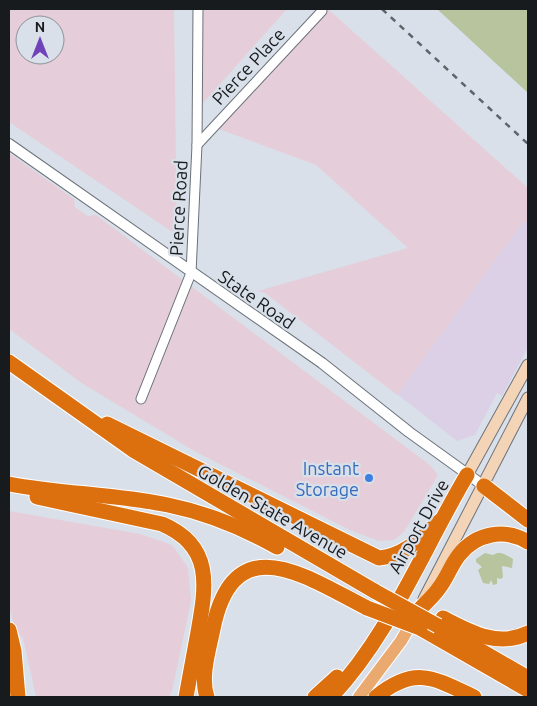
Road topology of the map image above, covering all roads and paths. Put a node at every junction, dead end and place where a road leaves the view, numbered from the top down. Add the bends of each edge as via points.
1 (198, 9) edge
2 (322, 10) dead end
3 (9, 144) edge
4 (197, 145) junction
5 (191, 273) junction
6 (9, 362) edge
7 (528, 365) edge
8 (528, 398) edge
9 (141, 399) dead end
10 (72, 409) junction
11 (525, 412) edge
12 (467, 475) junction
13 (9, 484) edge
14 (484, 486) junction
15 (9, 490) edge
16 (442, 520) junction
17 (528, 520) edge
18 (528, 542) edge
19 (375, 599) junction
20 (418, 611) junction
21 (433, 627) junction
22 (9, 630) edge
23 (528, 633) edge
24 (369, 648) junction
25 (528, 678) edge
26 (528, 690) edge
27 (18, 697) edge
28 (186, 697) edge
29 (207, 697) edge
30 (315, 697) edge
31 (331, 697) edge
32 (359, 697) edge
33 (376, 697) edge
34 (474, 697) edge

1 - 4 street, Pierce Road
2 - 4 street, Pierce Place
3 - 5 street, State Road
4 - 5 street, Pierce Road
5 - 9 street, Pierce Road
5 - 12 street, State Road via 322,363
6 - 10 highway, Golden State Avenue
7 - 12 main road, Airport Drive
8 - 11 main road
10 - 16 highway via 133,436 370,555 390,557 401,553
10 - 19 highway, Golden State Avenue
11 - 14 main road
12 - 14 street, State Road
12 - 16 highway, Airport Drive
13 - 19 highway, Golden State Avenue via 149,501 201,514 258,537
14 - 17 highway
14 - 20 main road
15 - 28 highway via 162,524 177,531 192,546 201,561 205,587
16 - 24 highway, Airport Drive
18 - 20 highway via 518,536 497,534 470,544 458,556 439,589
19 - 21 highway, Golden State Avenue, bridge
19 - 21 highway, bridge
19 - 29 highway via 284,568 257,568 240,576 223,594 217,611 205,681
20 - 32 main road via 401,641
21 - 23 highway via 492,639 510,640
21 - 25 highway, Golden State Avenue
21 - 26 highway, Golden State Avenue
22 - 27 highway
24 - 30 highway
24 - 31 highway, Airport Drive
33 - 34 highway via 410,677 441,682

